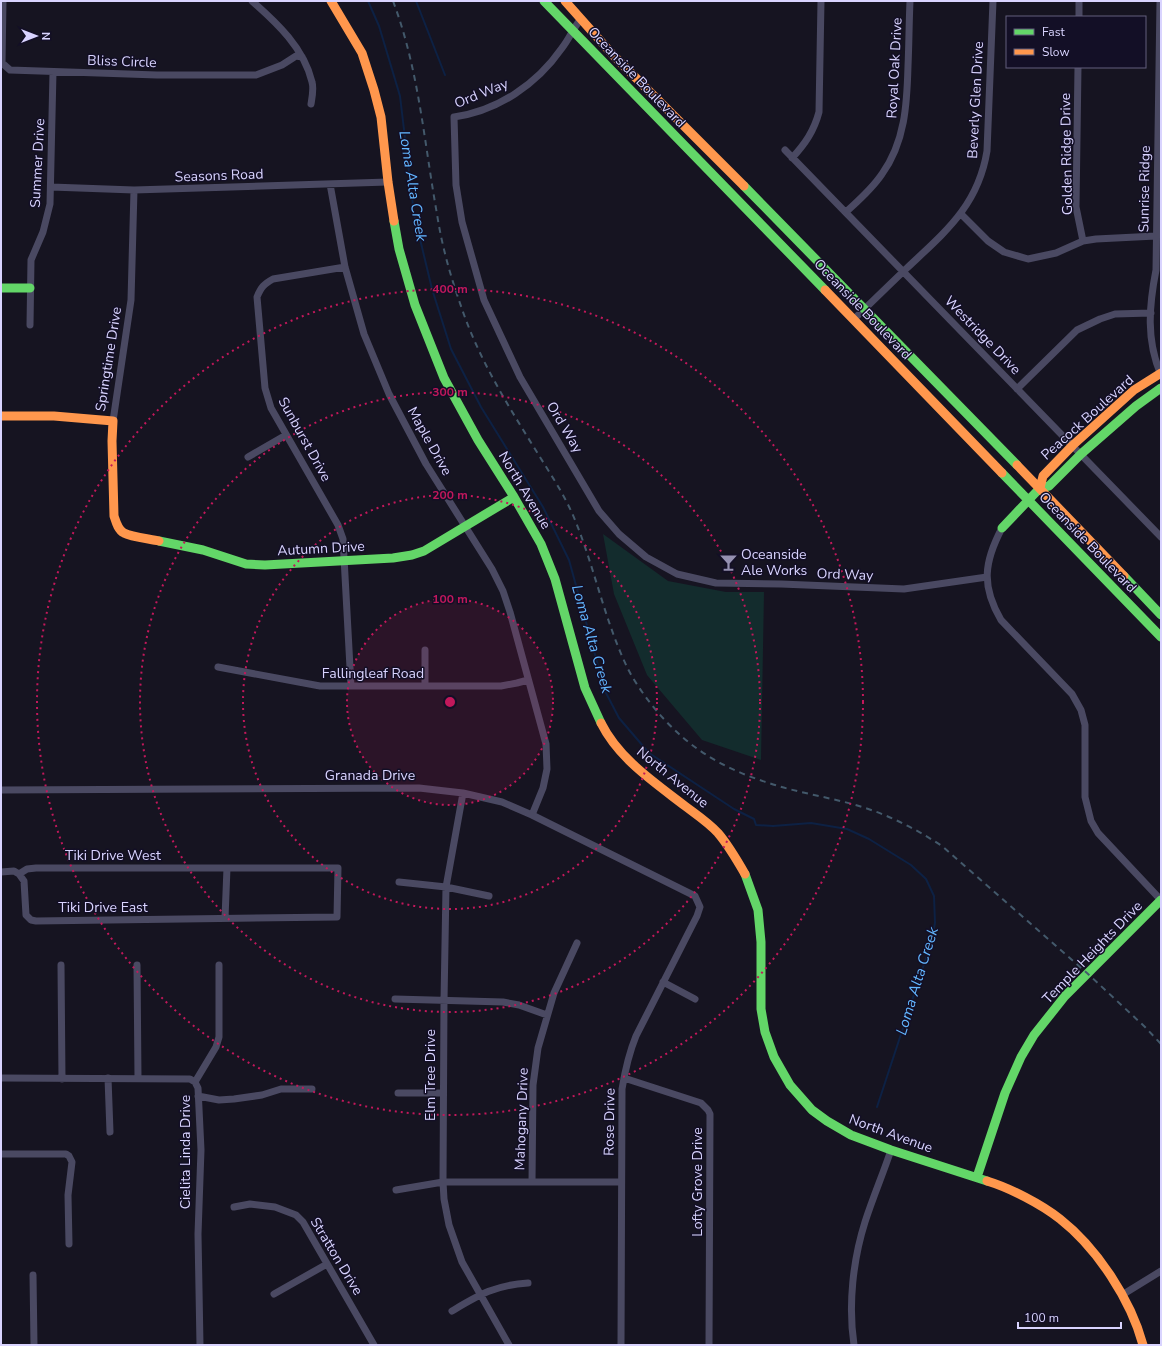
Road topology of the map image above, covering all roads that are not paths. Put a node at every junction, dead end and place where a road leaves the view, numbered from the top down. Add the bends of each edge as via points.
1 (3, 1) edge
2 (252, 1) edge
3 (331, 1) edge
4 (544, 1) edge
5 (565, 1) edge
6 (821, 1) edge
7 (910, 1) edge
8 (993, 1) edge
9 (1079, 1) edge
10 (1160, 1) edge
11 (1079, 16) edge
12 (580, 20) junction
13 (572, 30) junction
14 (302, 57) junction
15 (1078, 68) edge
16 (53, 72) junction
17 (311, 104) dead end
18 (785, 150) dead end
19 (792, 158) junction
20 (388, 182) junction
21 (330, 184) junction
22 (51, 188) junction
23 (134, 190) junction
24 (846, 212) junction
25 (961, 214) junction
26 (1156, 236) junction
27 (1083, 241) junction
28 (345, 267) junction
29 (903, 271) junction
30 (1, 288) edge
31 (30, 288) junction
32 (865, 309) junction
33 (1151, 313) junction
34 (854, 319) junction
35 (30, 325) dead end
36 (1161, 374) edge
37 (1161, 388) edge
38 (1017, 389) junction
39 (1, 416) edge
40 (112, 421) junction
41 (286, 435) junction
42 (1072, 445) junction
43 (1081, 454) junction
44 (248, 457) dead end
45 (1040, 488) junction
46 (514, 497) junction
47 (1028, 500) junction
48 (465, 525) junction
49 (1002, 528) joint
50 (120, 530) joint
51 (1161, 537) edge
52 (345, 561) junction
53 (987, 577) junction
54 (1161, 615) edge
55 (1161, 636) edge
56 (425, 650) dead end
57 (218, 667) dead end
58 (528, 680) junction
59 (351, 686) junction
60 (425, 686) junction
61 (1, 790) edge
62 (463, 793) junction
63 (532, 815) junction
64 (227, 868) junction
65 (1, 872) edge
66 (19, 874) junction
67 (399, 882) dead end
68 (446, 887) junction
69 (489, 896) dead end
70 (1161, 900) edge
71 (697, 916) joint
72 (226, 918) junction
73 (577, 943) dead end
74 (219, 965) dead end
75 (61, 966) dead end
76 (137, 966) dead end
77 (663, 982) junction
78 (395, 999) dead end
79 (694, 999) dead end
80 (444, 1001) junction
81 (547, 1015) junction
82 (1, 1078) edge
83 (108, 1078) junction
84 (138, 1078) junction
85 (624, 1078) junction
86 (62, 1079) junction
87 (195, 1082) junction
88 (312, 1089) dead end
89 (398, 1093) dead end
90 (443, 1093) junction
91 (198, 1096) junction
92 (110, 1132) dead end
93 (891, 1150) junction
94 (1, 1154) edge
95 (977, 1177) junction
96 (443, 1182) junction
97 (532, 1182) junction
98 (621, 1182) junction
99 (396, 1190) dead end
100 (234, 1207) dead end
101 (68, 1244) dead end
102 (327, 1264) junction
103 (1161, 1272) edge
104 (33, 1275) dead end
105 (528, 1283) dead end
106 (274, 1294) dead end
107 (480, 1294) junction
108 (1122, 1294) junction
109 (452, 1311) dead end
110 (34, 1345) edge
111 (200, 1345) edge
112 (374, 1345) edge
113 (509, 1345) edge
114 (621, 1345) edge
115 (709, 1345) edge
116 (854, 1345) edge
117 (1143, 1345) edge

1 - 16 street, Bliss Circle via 2,63 10,70
2 - 14 street via 289,37
3 - 20 main road, North Avenue via 362,53 374,90 381,117
4 - 13 main road, Oceanside Boulevard
5 - 12 main road, Oceanside Boulevard
6 - 19 street via 819,112 816,125
7 - 24 street, Royal Oak Drive via 907,103 903,128 895,151 883,173 870,190
8 - 25 street, Beverly Glen Drive via 986,157 978,184
9 - 11 street
10 - 26 street, Sunrise Ridge
12 - 13 street, Ord Way
12 - 32 main road, Oceanside Boulevard
13 - 34 main road, Oceanside Boulevard
13 - 53 street, Ord Way via 562,48 523,90 487,108 454,117 456,185 462,222 484,300 520,377 599,511 618,534 646,557 677,574 716,583 904,589
14 - 16 street, Bliss Circle via 296,56 282,65 256,75
14 - 17 street via 312,84
15 - 27 street, Golden Ridge Drive via 1076,207
16 - 22 street, Summer Drive
18 - 19 street, Westridge Drive
19 - 24 street, Westridge Drive
20 - 21 street, Seasons Road
20 - 46 main road, North Avenue via 399,249 415,305 444,378 478,440
21 - 23 street, Seasons Road
21 - 28 street, Maple Drive
22 - 23 street, Seasons Road
22 - 31 street, Summer Drive via 43,232 31,260
23 - 40 street, Springtime Drive via 131,300
24 - 29 street, Westridge Drive
25 - 27 street via 988,241 1004,252 1028,258 1056,253
25 - 29 street, Beverly Glen Drive
26 - 27 street
26 - 33 street, Sunrise Ridge via 1156,270
28 - 41 street, Sunburst Drive via 273,279 261,288 257,297 265,388 271,408
28 - 48 street, Maple Drive via 364,334 389,394 426,464
29 - 32 street, Beverly Glen Drive
29 - 38 street, Westridge Drive
30 - 31 main road
31 - 35 street, Summer Drive
32 - 34 street, Beverly Glen Drive
32 - 45 main road, Oceanside Boulevard
33 - 36 street, Sunrise Ridge via 1151,342
33 - 38 street via 1115,314 1078,330
34 - 47 main road, Oceanside Boulevard
36 - 42 main road, Peacock Boulevard via 1134,390
37 - 43 main road, Peacock Boulevard via 1136,406
38 - 42 street, Westridge Drive
39 - 40 main road via 54,416
40 - 50 main road, Springtime Drive via 114,516
41 - 44 street
41 - 52 street, Sunburst Drive via 338,525 343,539
42 - 43 street, Westridge Drive
42 - 45 main road, Peacock Boulevard via 1043,476
43 - 45 main road, Peacock Boulevard via 1049,486
43 - 51 street, Westridge Drive
45 - 47 main road, Peacock Boulevard
45 - 54 main road, Oceanside Boulevard
46 - 48 main road, Autumn Drive
46 - 93 main road, North Avenue via 541,544 555,579 585,688 603,727 640,772 718,833 747,877 758,910 761,942 761,1009 765,1032 774,1057 790,1084 812,1110 851,1135
47 - 49 main road, Peacock Boulevard
47 - 55 main road, Oceanside Boulevard
48 - 52 main road, Autumn Drive via 424,551 412,555
48 - 58 street, Maple Drive via 503,591
49 - 53 street, Peacock Boulevard via 992,547
50 - 52 main road, Autumn Drive via 203,550 246,564
52 - 59 street, Sunburst Drive
53 - 70 street, Peacock Boulevard via 988,590 1001,620 1072,694 1081,710 1085,725 1085,797 1091,822 1098,833
56 - 60 street
57 - 59 street, Fallingleaf Road via 320,686
58 - 60 street, Fallingleaf Road via 501,686
58 - 63 street, Maple Drive via 546,744 547,769 543,788
59 - 60 street, Fallingleaf Road
61 - 62 street, Granada Drive via 419,788
62 - 63 street, Granada Drive via 502,802
62 - 68 street, Elm Tree Drive
63 - 71 street, Granada Drive via 695,896 700,908
64 - 66 street, Tiki Drive West via 36,868 27,869
64 - 72 street
64 - 72 street, Tiki Drive West via 338,868 337,917
65 - 66 street, Tiki Drive West
66 - 72 street, Tiki Drive East via 24,881 26,915 31,920
67 - 68 street
68 - 69 street
68 - 80 street, Elm Tree Drive
70 - 95 main road, Temple Heights Drive via 1065,996 1034,1035 1005,1093
71 - 77 street, Rose Drive
73 - 81 street, Mahogany Drive
74 - 87 street via 216,1047
75 - 86 street
76 - 84 street
77 - 79 street
77 - 85 street, Rose Drive via 636,1036
78 - 80 street
80 - 81 street via 503,1002
80 - 90 street, Elm Tree Drive
81 - 97 street, Mahogany Drive via 538,1048 533,1085
82 - 86 street, Cielita Linda Drive
83 - 84 street, Cielita Linda Drive
83 - 86 street, Cielita Linda Drive
83 - 92 street
84 - 87 street, Cielita Linda Drive via 190,1079
85 - 98 street, Rose Drive
85 - 115 street, Lofty Grove Drive via 701,1103 710,1114
87 - 91 street, Cielita Linda Drive
88 - 91 street via 281,1089 234,1100
89 - 90 street
90 - 96 street, Elm Tree Drive
91 - 111 street, Cielita Linda Drive via 201,1150 198,1234
93 - 95 main road, North Avenue
93 - 116 street via 865,1223 854,1269
94 - 101 street via 69,1156 72,1162 68,1195
95 - 108 main road, North Avenue via 1000,1184 1060,1219 1084,1242 1108,1271
96 - 97 street
96 - 99 street
96 - 107 street, Elm Tree Drive via 449,1225 462,1262
97 - 98 street
98 - 114 street, Rose Drive
100 - 102 street, Stratton Drive via 257,1204 276,1207 296,1215 303,1222
102 - 106 street
102 - 112 street, Stratton Drive
103 - 108 street
104 - 110 street
105 - 107 street via 496,1287
107 - 109 street
107 - 113 street, Elm Tree Drive
108 - 117 main road, North Avenue via 1138,1326

